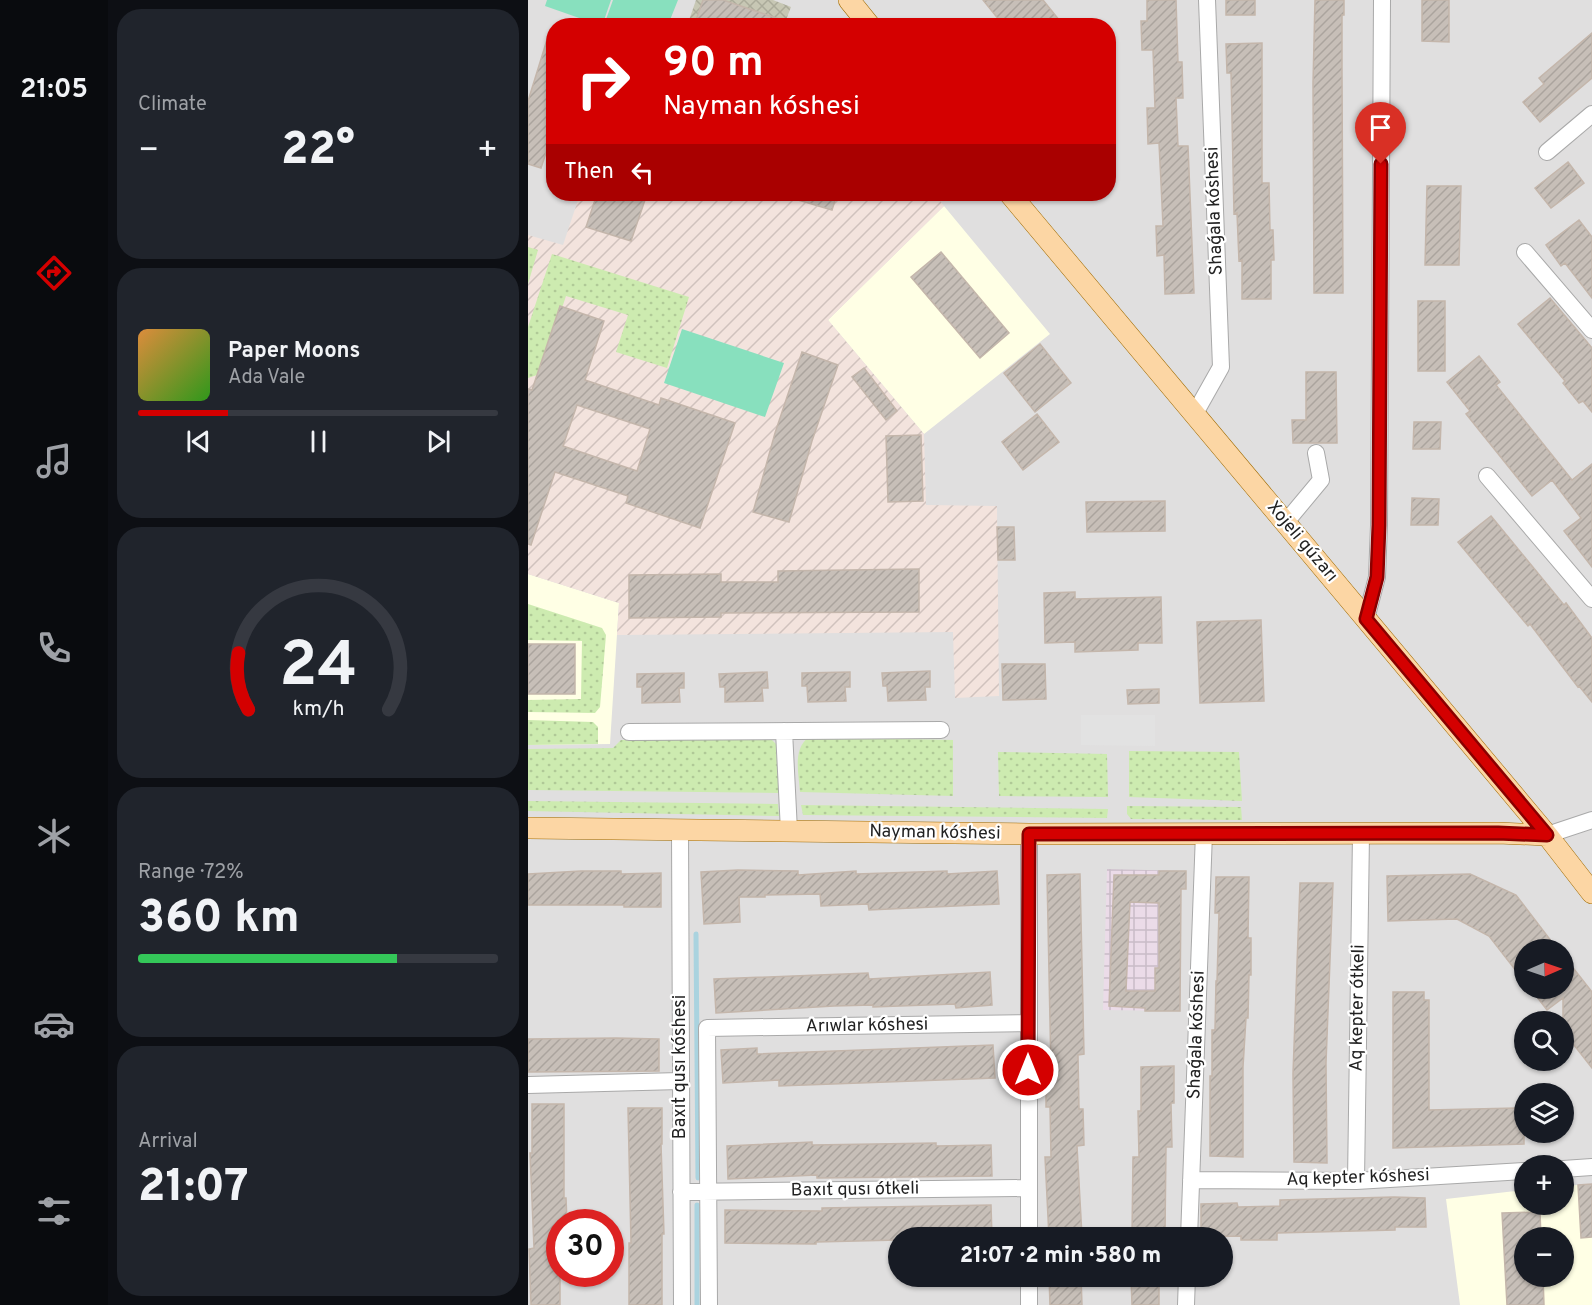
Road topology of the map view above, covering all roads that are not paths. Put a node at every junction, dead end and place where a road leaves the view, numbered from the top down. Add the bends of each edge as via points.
1 (849, 0) edge
2 (1207, 0) edge
3 (1382, 0) edge
4 (864, 18) edge
5 (1592, 114) edge
6 (1547, 152) dead end
7 (1016, 201) edge
8 (1525, 252) dead end
9 (1592, 330) edge
10 (1194, 415) junction
11 (1317, 453) dead end
12 (1487, 476) dead end
13 (1286, 522) junction
14 (1592, 599) edge
15 (1366, 619) junction
16 (941, 730) dead end
17 (784, 731) junction
18 (629, 732) dead end
19 (1592, 820) edge
20 (528, 828) edge
21 (680, 830) junction
22 (789, 831) junction
23 (1204, 833) junction
24 (1029, 834) junction
25 (1361, 834) junction
26 (1547, 835) junction
27 (1592, 893) edge
28 (1028, 1023) junction
29 (707, 1028) joint
30 (680, 1081) junction
31 (528, 1085) edge
32 (1592, 1167) edge
33 (1574, 1168) edge
34 (1514, 1172) edge
35 (1191, 1180) junction
36 (1356, 1181) junction
37 (1028, 1188) junction
38 (681, 1192) junction
39 (708, 1192) junction
40 (1029, 1227) edge
41 (1189, 1227) edge
42 (1029, 1287) edge
43 (1187, 1287) edge
44 (682, 1305) edge
45 (710, 1305) edge
46 (1029, 1305) edge
47 (1186, 1305) edge

1 - 4 main road
2 - 10 street, Shaǵala kóshesi via 1221,367
3 - 15 street via 1379,525 1377,577
5 - 6 street
7 - 10 main road, Xojeli gúzarı
8 - 9 street
10 - 13 main road, Xojeli gúzarı
11 - 13 street via 1321,480
12 - 14 street
13 - 15 main road, Xojeli gúzarı
15 - 26 main road, Xojeli gúzarı
16 - 17 street
17 - 18 street
17 - 22 street
19 - 26 street, Nayman kóshesi
20 - 21 main road, Nayman kóshesi
21 - 22 main road, Nayman kóshesi
21 - 30 street, Baxıt qusı kóshesi
22 - 24 main road, Nayman kóshesi
23 - 24 main road, Nayman kóshesi
23 - 25 main road, Nayman kóshesi
23 - 35 street, Shaǵala kóshesi
24 - 28 street
25 - 26 main road, Nayman kóshesi
25 - 36 street, Aq kepter ótkeli
26 - 27 main road, Xojeli gúzarı
28 - 29 street, Arıwlar kóshesi
28 - 37 street
29 - 39 street, Baxıt qusı kóshesi
30 - 31 street
30 - 38 street, Baxıt qusı kóshesi
32 - 33 street
34 - 36 street, Aq kepter kóshesi
35 - 36 street, Aq kepter kóshesi
35 - 41 street, Shaǵala kóshesi
37 - 39 street, Baxıt qusı ótkeli
37 - 40 street
38 - 39 street, Baxıt qusı ótkeli
38 - 44 street, Baxıt qusı kóshesi
39 - 45 street, Baxıt qusı kóshesi
42 - 46 street
43 - 47 street

